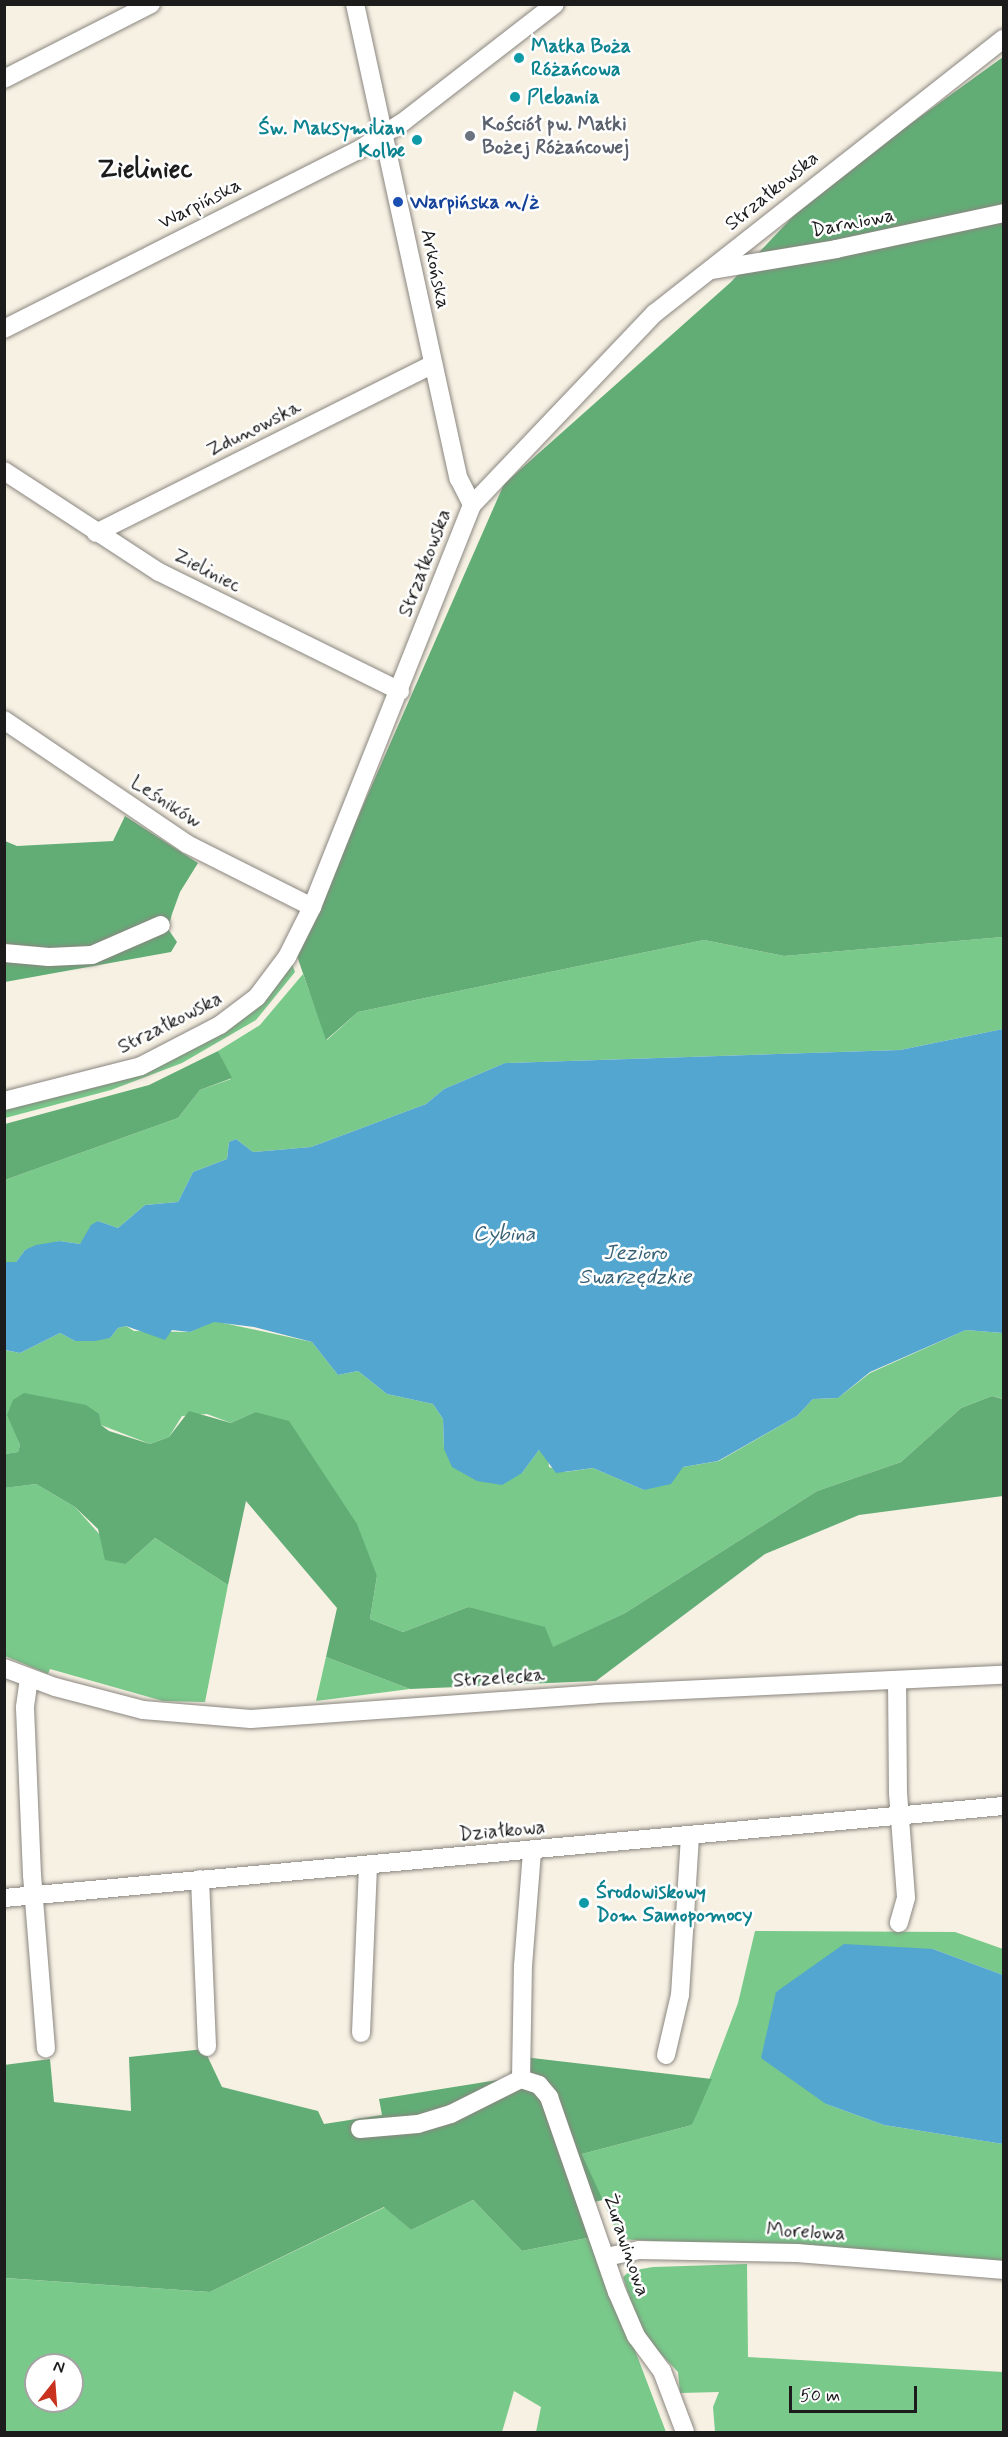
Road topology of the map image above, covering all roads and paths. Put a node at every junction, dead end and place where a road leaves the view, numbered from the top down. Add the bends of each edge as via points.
1 (151, 4) edge
2 (355, 4) edge
3 (555, 4) edge
4 (1004, 38) edge
5 (4, 79) edge
6 (382, 135) junction
7 (1004, 213) edge
8 (709, 270) junction
9 (4, 329) edge
10 (433, 364) junction
11 (4, 471) edge
12 (472, 505) junction
13 (96, 533) junction
14 (400, 691) junction
15 (4, 720) edge
16 (312, 907) junction
17 (161, 925) dead end
18 (4, 953) edge
19 (4, 1101) edge
20 (4, 1668) edge
21 (1004, 1675) edge
22 (29, 1678) junction
23 (897, 1680) junction
24 (1004, 1806) edge
25 (902, 1816) junction
26 (690, 1836) junction
27 (531, 1851) junction
28 (368, 1865) junction
29 (200, 1879) junction
30 (37, 1895) junction
31 (4, 1898) edge
32 (898, 1923) dead end
33 (361, 2032) dead end
34 (207, 2047) dead end
35 (46, 2048) dead end
36 (666, 2055) dead end
37 (521, 2079) junction
38 (360, 2129) dead end
39 (606, 2258) junction
40 (1004, 2270) edge
41 (685, 2433) edge

1 - 5 street
2 - 6 street, Arkońska
3 - 6 street, Warpińska
4 - 8 street, Strzałkowska
6 - 9 street, Warpińska
6 - 10 street, Arkońska
7 - 8 street, Darniowa via 836,249
8 - 12 street, Strzałkowska via 655,313 603,363
10 - 12 street, Arkońska via 459,479
10 - 13 street, Zdunowska
11 - 13 street, Zieliniec
12 - 14 street, Strzałkowska
13 - 14 street, Zieliniec via 159,572
14 - 16 street, Strzałkowska
15 - 16 street, Leśników via 187,844
16 - 19 street, Strzałkowska via 272,979 220,1025 131,1070
17 - 18 street via 92,954 49,957
20 - 22 street, Strzelecka
21 - 23 street, Strzelecka
22 - 23 street, Strzelecka via 143,1710 251,1719 596,1694
22 - 30 street via 25,1708 32,1875
23 - 25 street
24 - 25 street, Działkowa
25 - 26 street, Działkowa
25 - 32 street via 906,1898
26 - 27 street, Działkowa
26 - 36 street via 680,1995
27 - 28 street, Działkowa
27 - 37 street
28 - 29 street, Działkowa
28 - 33 street
29 - 30 street, Działkowa
29 - 34 street
30 - 31 street, Działkowa
30 - 35 street
37 - 38 street via 451,2114 418,2124
37 - 39 street, Żurawinowa via 539,2085 549,2097
39 - 40 street, Morelowa via 639,2250 797,2253
39 - 41 street, Żurawinowa via 636,2336 662,2371

